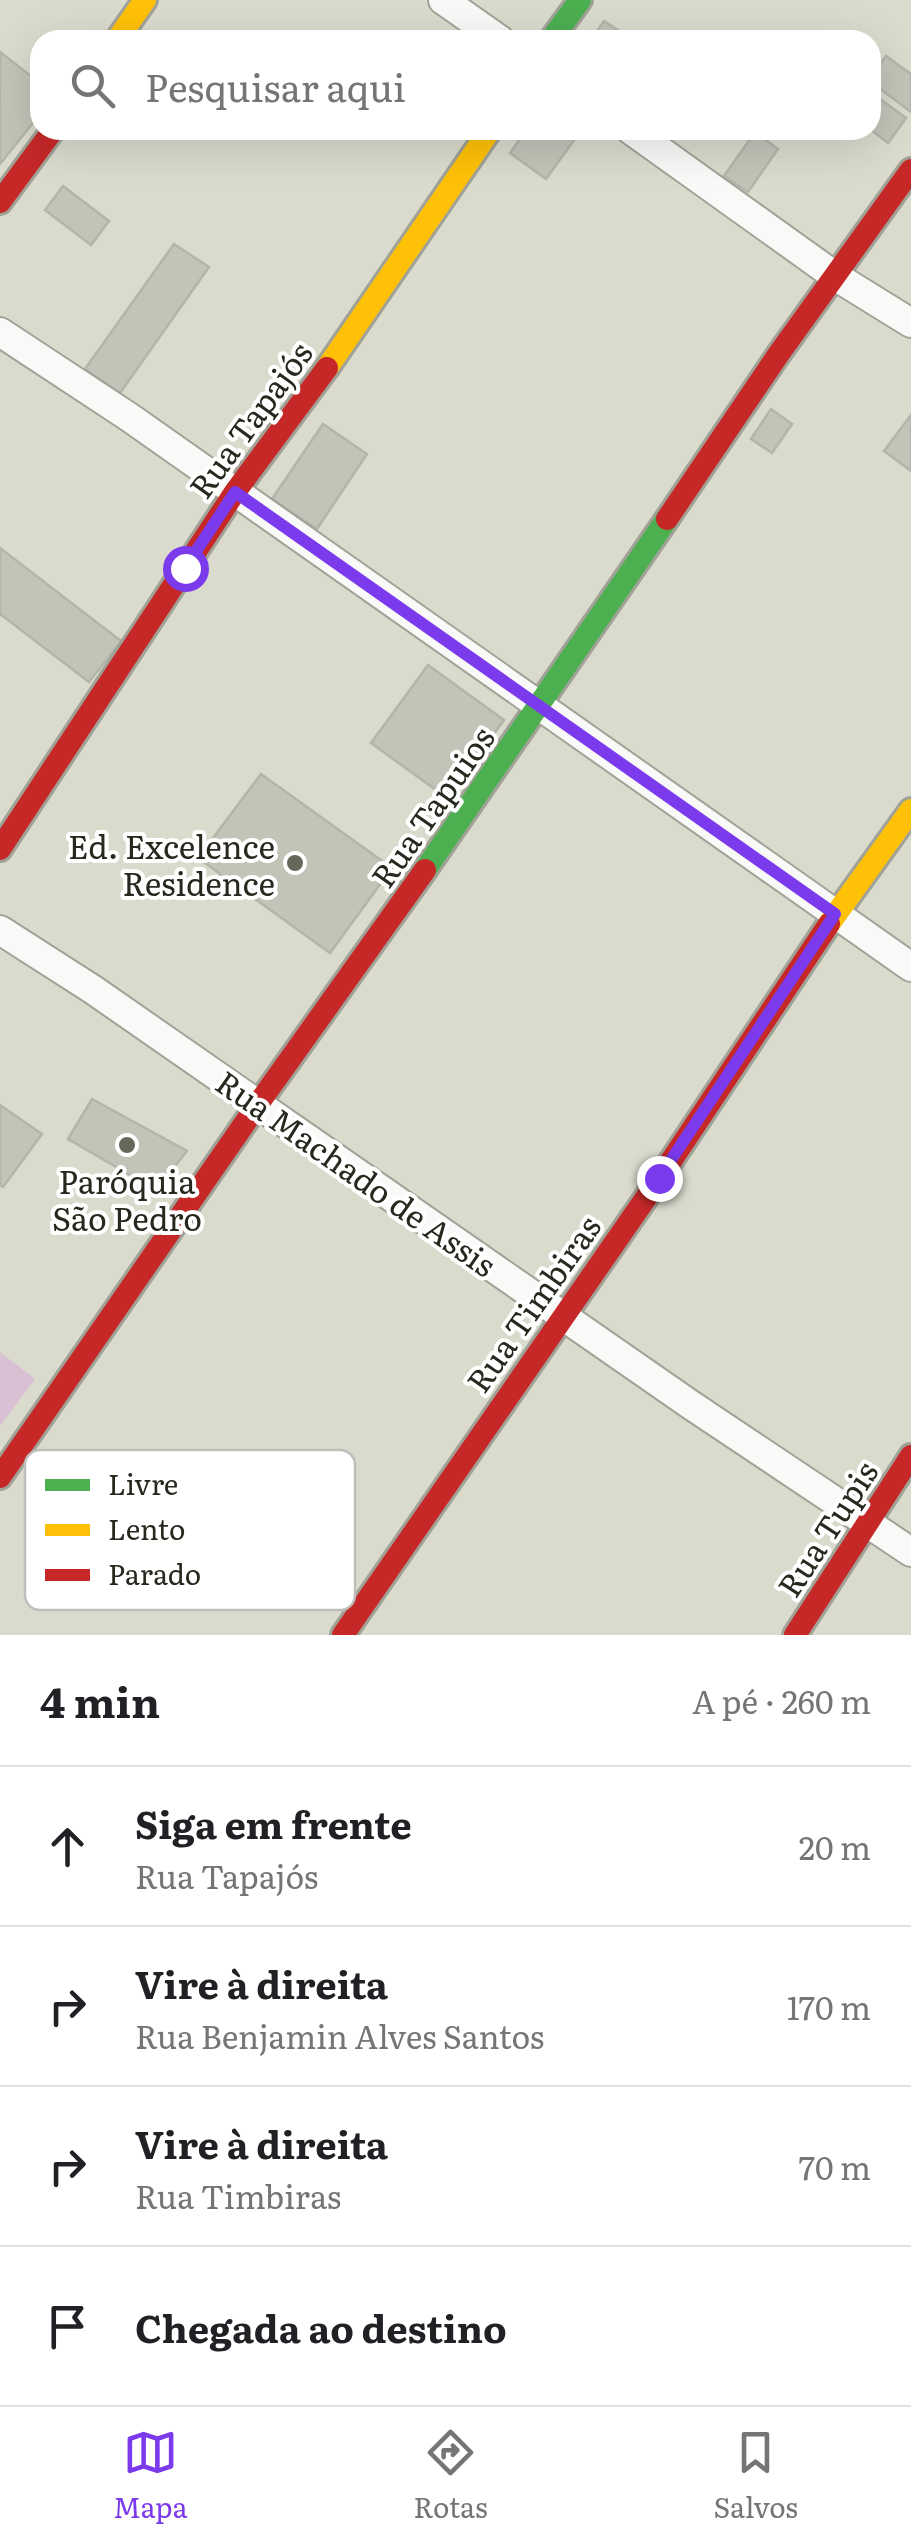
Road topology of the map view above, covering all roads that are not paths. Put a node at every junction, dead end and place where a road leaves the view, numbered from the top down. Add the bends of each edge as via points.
1 (144, 0) edge
2 (443, 0) edge
3 (580, 0) edge
4 (124, 30) edge
5 (486, 30) edge
6 (558, 30) edge
7 (46, 140) edge
8 (483, 140) edge
9 (645, 140) edge
10 (911, 170) edge
11 (0, 202) edge
12 (835, 276) junction
13 (911, 324) edge
14 (0, 332) edge
15 (235, 492) junction
16 (540, 705) junction
17 (911, 810) edge
18 (0, 848) edge
19 (835, 914) junction
20 (0, 930) edge
21 (911, 967) edge
22 (258, 1104) junction
23 (564, 1314) junction
24 (911, 1456) edge
25 (0, 1477) edge
26 (868, 1522) junction
27 (911, 1552) edge
28 (343, 1635) edge
29 (795, 1635) edge

1 - 4 street
2 - 5 street
3 - 6 street
7 - 11 street
8 - 15 street, Rua Tapajós
9 - 12 street
10 - 12 street, Rua Tapuios
12 - 13 street
12 - 16 street, Rua Tapuios
14 - 15 street
15 - 16 street
15 - 18 street, Rua Tapajós
16 - 19 street
16 - 22 street, Rua Tapuios
17 - 19 street, Rua Timbiras
19 - 21 street
19 - 23 street, Rua Timbiras
20 - 22 street, Rua Machado de Assis
22 - 23 street, Rua Machado de Assis
22 - 25 street, Rua Tapuios
23 - 26 street, Rua Machado de Assis
23 - 28 street, Rua Timbiras
24 - 26 street, Rua Tupis
26 - 27 street, Rua Machado de Assis
26 - 29 street, Rua Tupis

